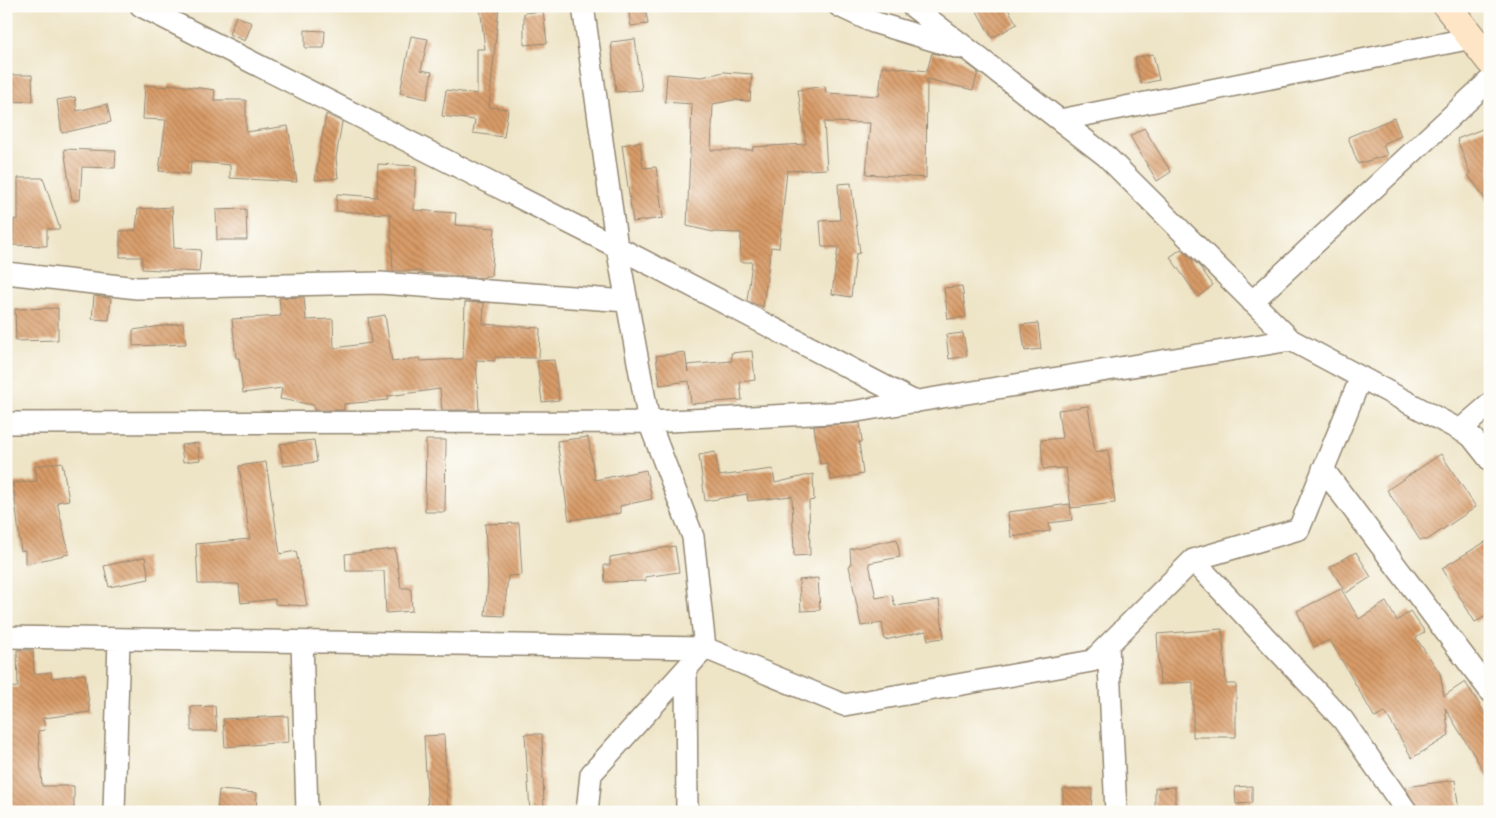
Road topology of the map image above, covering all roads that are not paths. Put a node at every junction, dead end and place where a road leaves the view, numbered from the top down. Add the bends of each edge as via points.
1 (140, 6) edge
2 (583, 6) edge
3 (839, 6) edge
4 (912, 6) edge
5 (1447, 6) edge
6 (1472, 38) junction
7 (971, 52) junction
8 (1490, 61) edge
9 (1490, 80) edge
10 (1060, 120) junction
11 (618, 247) junction
12 (6, 273) edge
13 (627, 301) junction
14 (1252, 302) junction
15 (1291, 340) junction
16 (1361, 377) junction
17 (915, 402) junction
18 (1490, 404) edge
19 (649, 422) junction
20 (6, 423) edge
21 (1460, 430) junction
22 (1490, 460) edge
23 (1323, 469) junction
24 (1193, 560) junction
25 (6, 637) edge
26 (119, 639) junction
27 (302, 642) junction
28 (1108, 645) junction
29 (705, 648) junction
30 (686, 669) junction
31 (1490, 692) edge
32 (114, 812) edge
33 (307, 812) edge
34 (587, 812) edge
35 (687, 812) edge
36 (1116, 812) edge
37 (1407, 812) edge

1 - 11 street
2 - 11 street
3 - 7 street via 872,22
4 - 7 street
5 - 6 street
6 - 8 street
6 - 10 street
7 - 10 street
9 - 14 street
10 - 14 street via 1106,156
11 - 13 street
11 - 17 street
12 - 13 street via 137,288 380,283
13 - 19 street
14 - 15 street
15 - 16 street
15 - 17 street
16 - 21 street
16 - 23 street
17 - 19 street via 851,412
18 - 21 street
19 - 20 street
19 - 29 street via 693,537
21 - 22 street via 1472,436
23 - 24 street via 1299,529
23 - 31 street
24 - 28 street
24 - 37 street via 1343,720
25 - 26 street
26 - 27 street
26 - 32 street
27 - 29 street
27 - 33 street
28 - 29 street via 1092,661 844,705
28 - 36 street
29 - 30 street
30 - 34 street via 591,774
30 - 35 street

